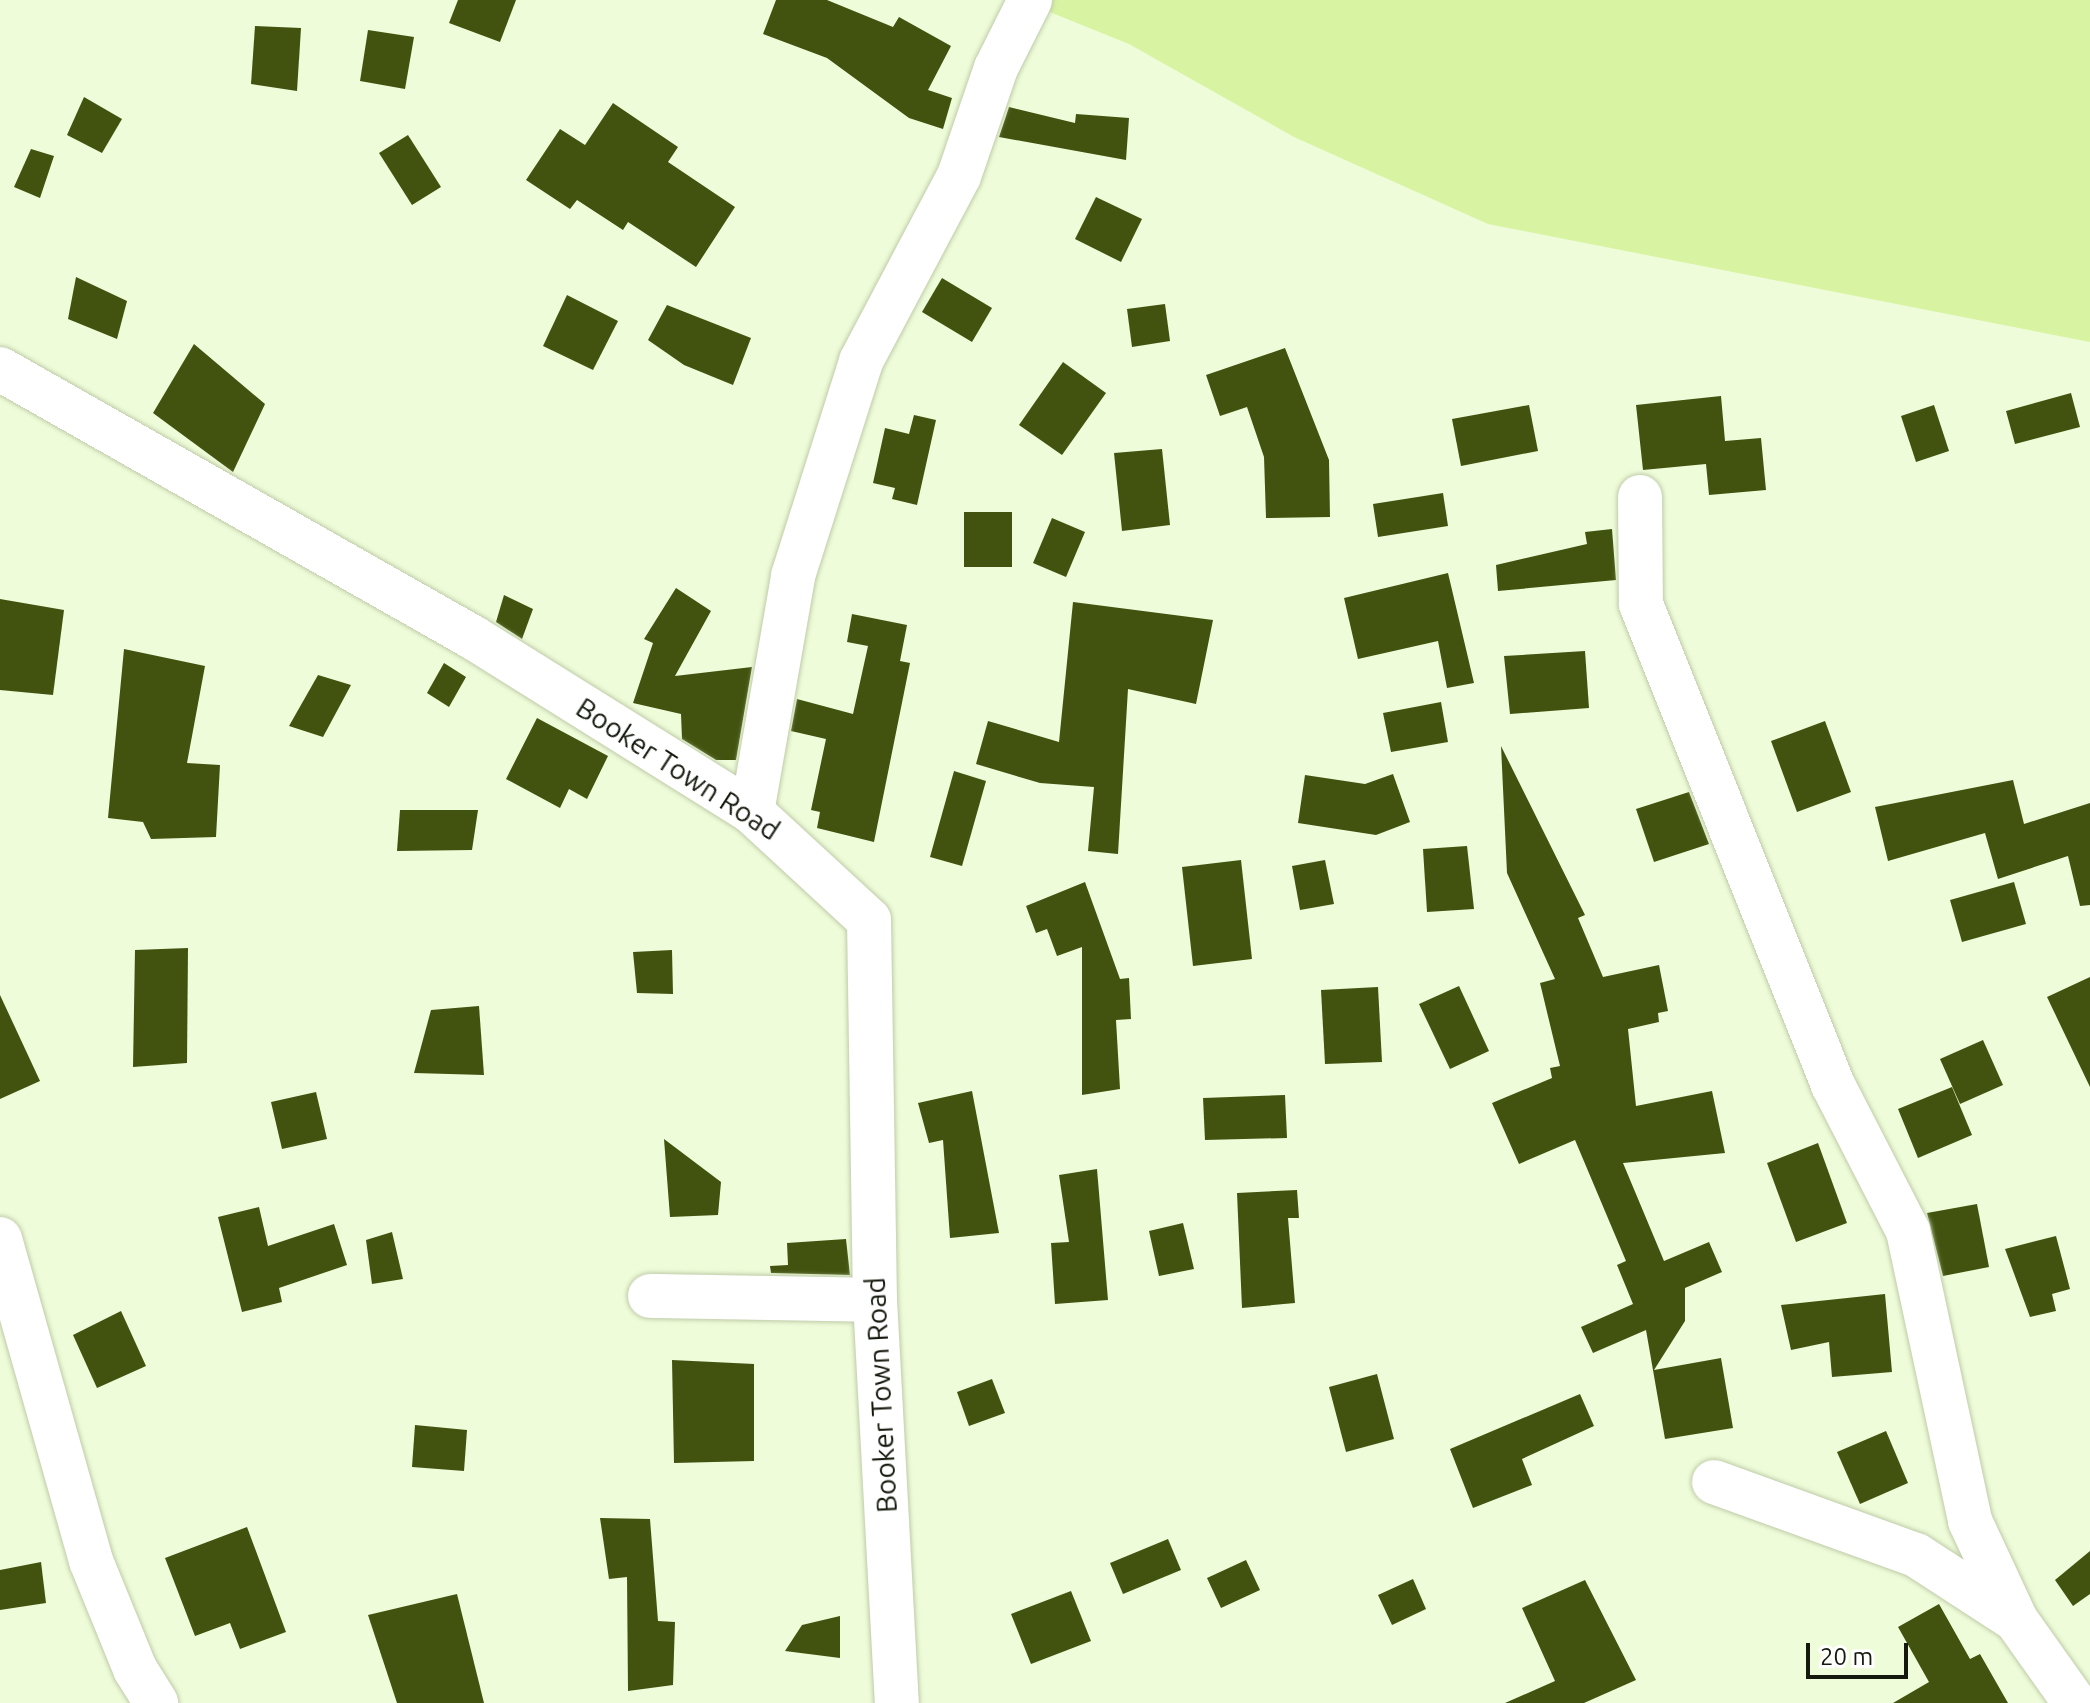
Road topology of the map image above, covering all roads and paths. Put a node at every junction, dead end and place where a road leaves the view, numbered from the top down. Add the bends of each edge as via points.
1 (1030, 0) edge
2 (0, 369) edge
3 (1640, 497) dead end
4 (752, 812) junction
5 (0, 1239) edge
6 (650, 1296) dead end
7 (875, 1300) junction
8 (1714, 1482) dead end
9 (2016, 1620) junction
10 (156, 1703) edge
11 (897, 1703) edge
12 (2075, 1703) edge

1 - 4 street via 996,68 959,176 861,361 793,576
2 - 4 street, Booker Town Road via 474,638
3 - 9 street via 1641,604 1833,1085 1908,1231 1970,1521
4 - 7 street, Booker Town Road via 869,920
5 - 10 street via 91,1561
6 - 7 street
7 - 11 street, Booker Town Road
8 - 9 street via 1916,1555
9 - 12 street

